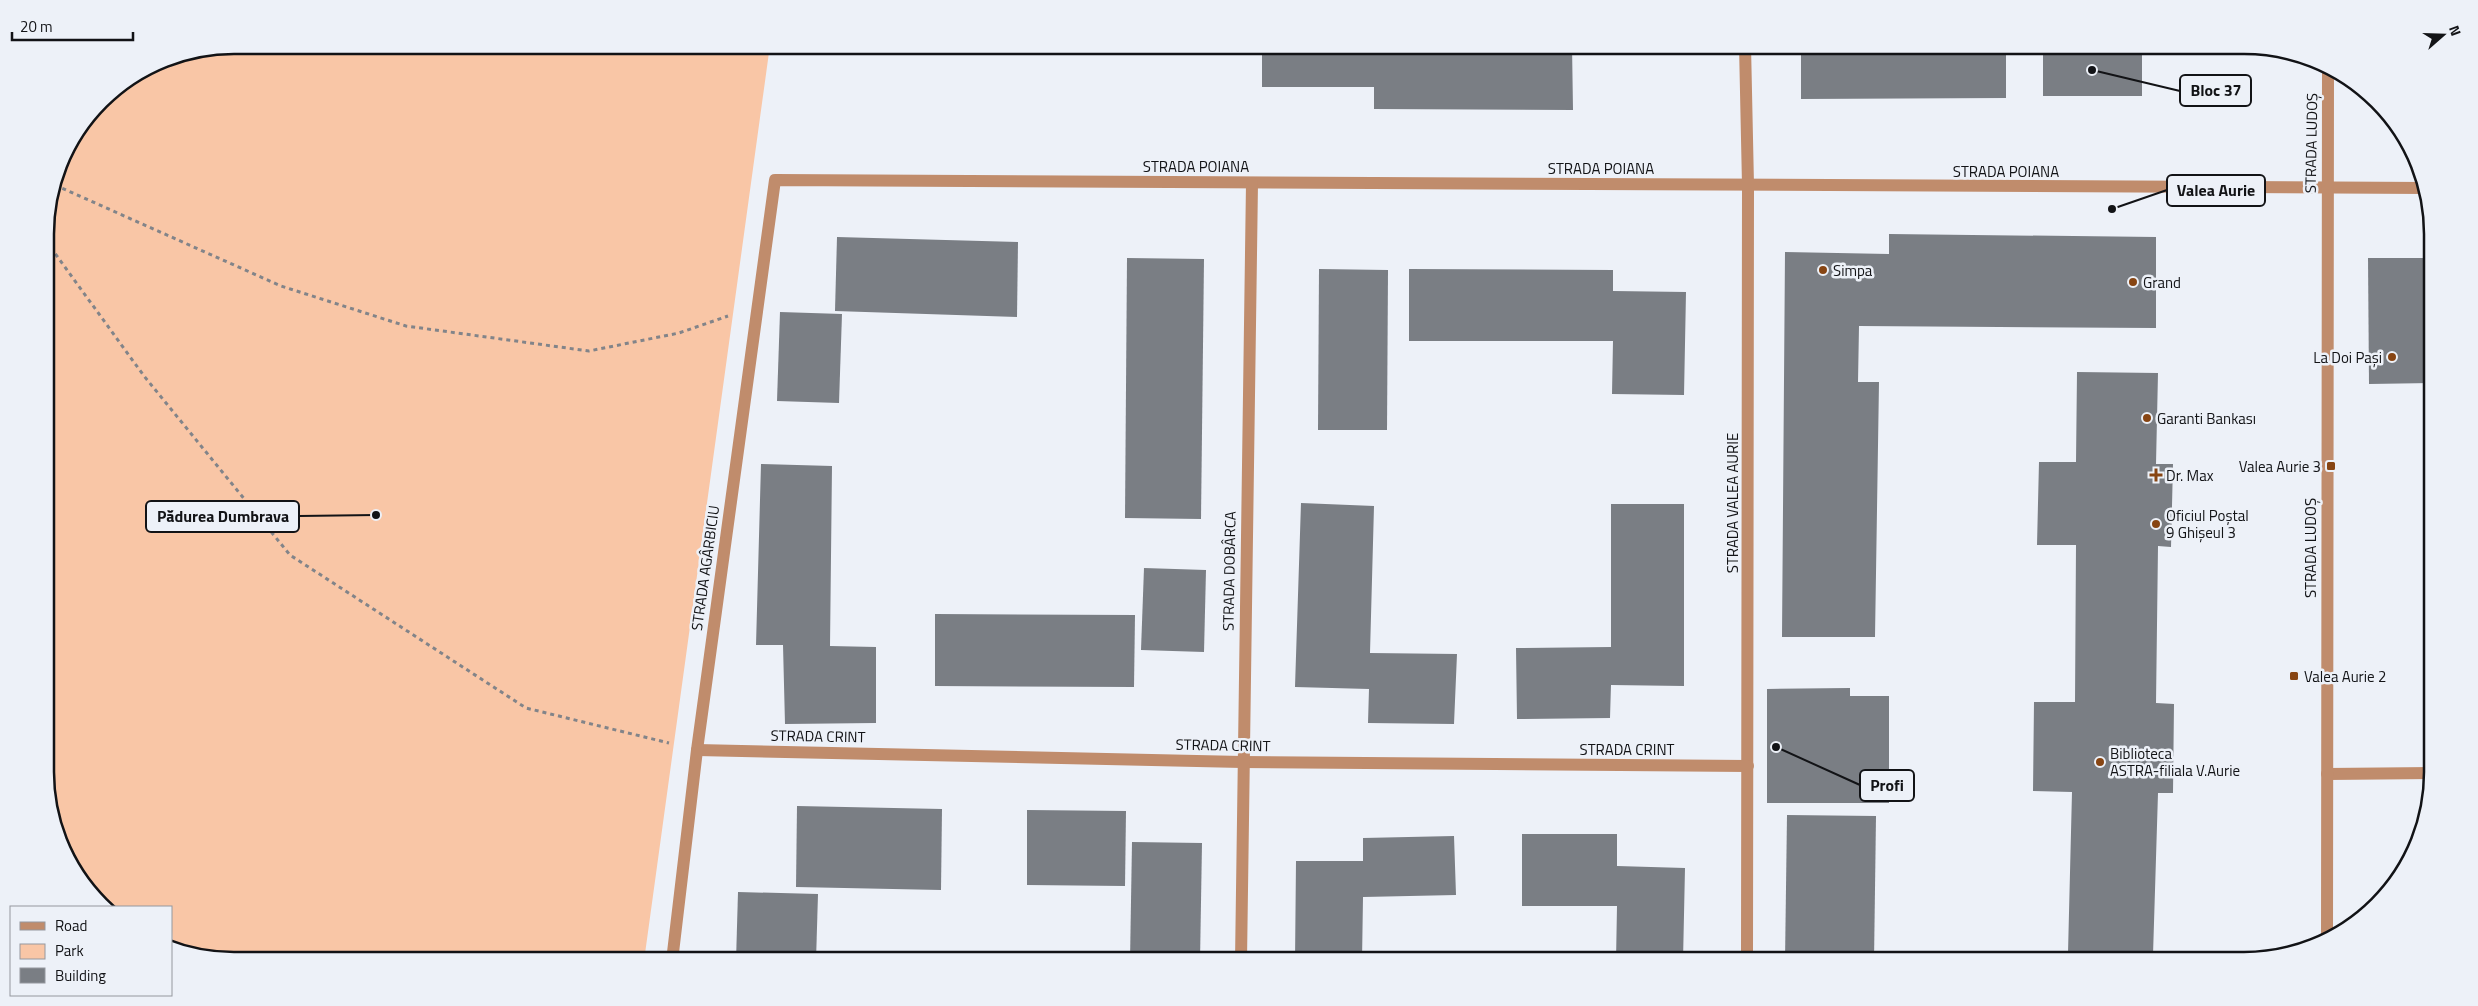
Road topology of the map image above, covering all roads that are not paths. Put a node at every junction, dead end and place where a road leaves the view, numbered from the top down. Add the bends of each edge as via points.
1 (1745, 54) edge
2 (2328, 74) edge
3 (775, 180) joint
4 (1252, 183) junction
5 (1748, 185) junction
6 (2327, 187) junction
7 (2418, 188) edge
8 (697, 750) junction
9 (1242, 762) junction
10 (1748, 766) junction
11 (2424, 773) edge
12 (2326, 774) junction
13 (2327, 932) edge
14 (673, 952) edge
15 (1241, 952) edge
16 (1747, 952) edge

1 - 5 street, STRADA VALEA AURIE
2 - 6 street, STRADA LUDOȘ
3 - 4 street, STRADA POIANA
3 - 8 street, STRADA AGÂRBICIU
4 - 5 street, STRADA POIANA
4 - 9 street, STRADA DOBÂRCA
5 - 6 street, STRADA POIANA
5 - 10 street, STRADA VALEA AURIE
6 - 7 street, STRADA POIANA
6 - 12 street, STRADA LUDOȘ
8 - 9 street, STRADA CRINT
8 - 14 street, STRADA AGÂRBICIU
9 - 10 street, STRADA CRINT
9 - 15 street, STRADA DOBÂRCA
10 - 16 street, STRADA VALEA AURIE
11 - 12 street
12 - 13 street, STRADA LUDOȘ

